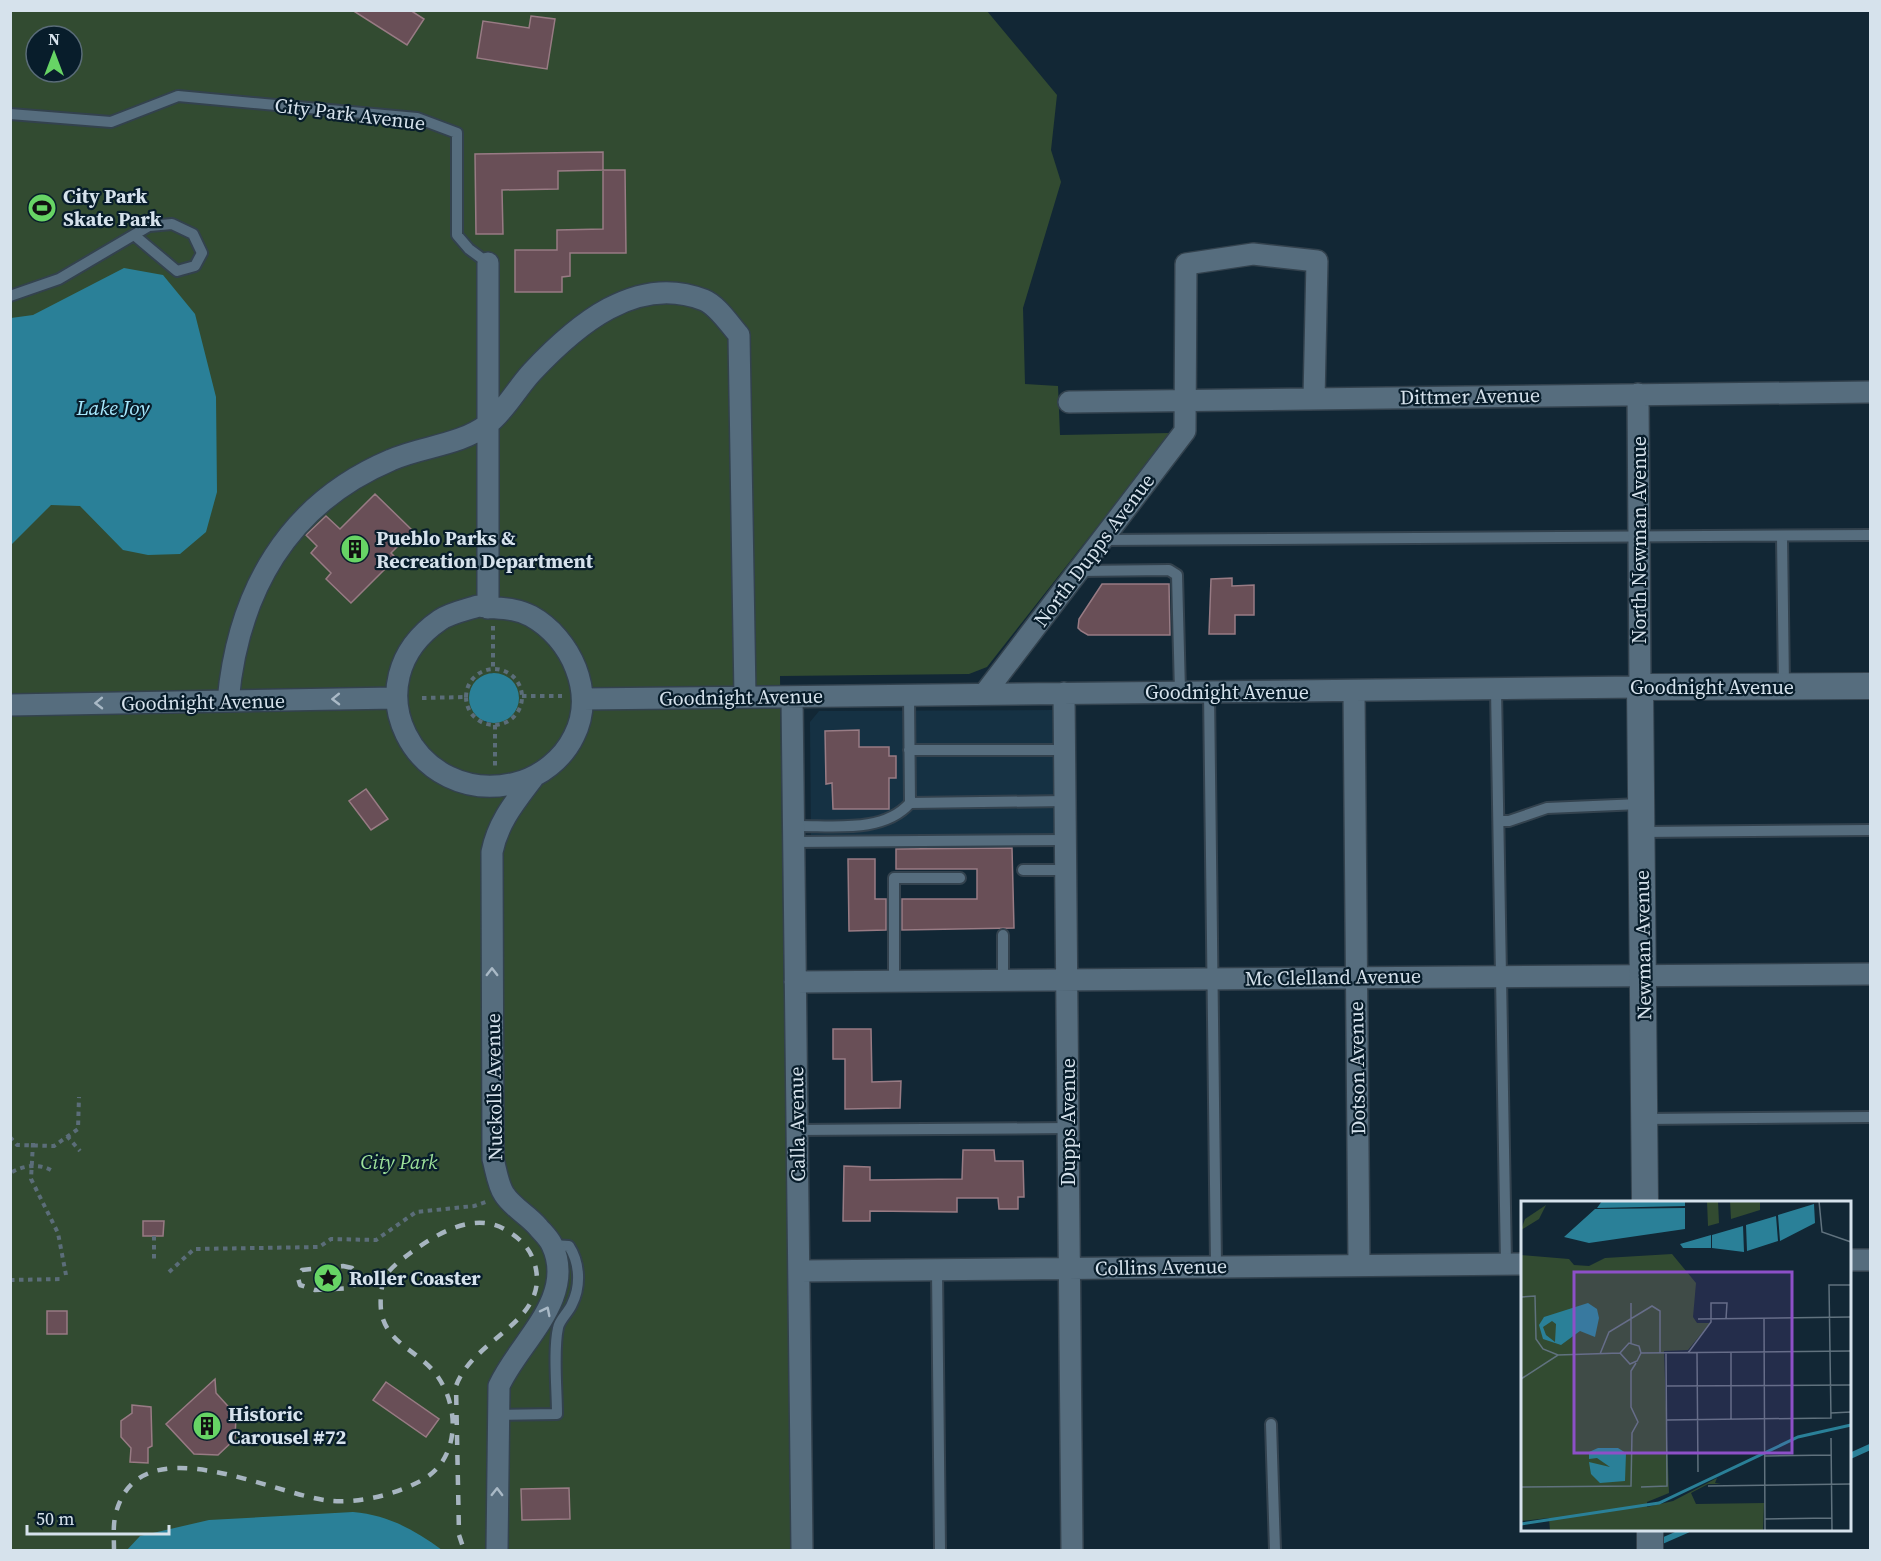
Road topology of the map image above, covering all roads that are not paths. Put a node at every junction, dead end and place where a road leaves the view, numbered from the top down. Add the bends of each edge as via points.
1 (10, 114) edge
2 (134, 235) junction
3 (488, 263) joint
4 (10, 296) edge
5 (1870, 392) edge
6 (1638, 394) junction
7 (1314, 399) junction
8 (1187, 401) junction
9 (1069, 402) dead end
10 (488, 424) junction
11 (1870, 535) edge
12 (1782, 536) junction
13 (1638, 537) junction
14 (1101, 540) junction
15 (1078, 571) junction
16 (490, 614) junction
17 (1784, 686) junction
18 (1870, 686) edge
19 (1640, 687) junction
20 (1496, 689) junction
21 (1354, 691) junction
22 (1180, 692) junction
23 (1209, 692) junction
24 (985, 693) junction
25 (1064, 693) junction
26 (909, 695) junction
27 (745, 696) junction
28 (792, 697) junction
29 (394, 698) junction
30 (577, 698) junction
31 (228, 701) junction
32 (10, 705) edge
33 (909, 750) junction
34 (1065, 750) junction
35 (533, 778) junction
36 (1065, 801) junction
37 (910, 802) junction
38 (1641, 804) junction
39 (1499, 821) junction
40 (867, 825) junction
41 (1870, 830) edge
42 (1641, 832) junction
43 (794, 834) junction
44 (1065, 840) junction
45 (866, 841) junction
46 (1023, 870) dead end
47 (1065, 870) junction
48 (960, 878) dead end
49 (1004, 935) dead end
50 (1870, 974) edge
51 (1501, 976) junction
52 (1643, 976) junction
53 (1356, 977) junction
54 (1213, 978) junction
55 (1003, 980) junction
56 (1066, 980) junction
57 (795, 981) junction
58 (894, 981) junction
59 (1870, 1117) edge
60 (1644, 1119) junction
61 (1069, 1128) junction
62 (797, 1131) junction
63 (1645, 1201) edge
64 (552, 1245) junction
65 (1851, 1260) edge
66 (1870, 1260) edge
67 (1514, 1264) edge
68 (1359, 1265) junction
69 (1216, 1266) junction
70 (1067, 1269) junction
71 (937, 1270) junction
72 (800, 1271) junction
73 (498, 1415) junction
74 (1271, 1424) dead end
75 (1650, 1531) edge
76 (497, 1551) edge
77 (802, 1551) edge
78 (940, 1551) edge
79 (1072, 1551) edge
80 (1275, 1551) edge
81 (1650, 1551) edge

1 - 3 lane, City Park Avenue via 111,122 178,96 417,118 457,133 457,235
2 - 2 lane via 149,226 172,224 193,234 202,253 195,266 177,271
2 - 4 lane via 59,279
3 - 10 street, City Park Avenue
5 - 6 street, Dittmer Avenue
6 - 7 street, Dittmer Avenue
6 - 13 street, North Newman Avenue
7 - 8 street, Dittmer Avenue
7 - 8 street, North Dupps Avenue via 1317,261 1253,254 1186,264
8 - 9 street, Dittmer Avenue
8 - 14 street, North Dupps Avenue via 1185,431
10 - 16 street, City Park Avenue
10 - 27 street via 568,335 604,309 632,297 670,293 706,300 733,328 739,335
10 - 31 street via 442,446 393,458 346,481 303,517 266,565 242,619
11 - 12 lane
12 - 13 lane
12 - 17 lane
13 - 14 lane
13 - 19 street, North Newman Avenue
14 - 15 street, North Dupps Avenue
15 - 22 lane via 1169,570 1177,575
15 - 24 street, North Dupps Avenue
16 - 29 street via 478,606 441,619 406,655
16 - 30 street via 514,609 557,635 578,670
17 - 18 street, Goodnight Avenue
17 - 19 street, Goodnight Avenue
19 - 20 street, Goodnight Avenue
19 - 38 street, Newman Avenue
20 - 21 street, Goodnight Avenue
20 - 39 lane
21 - 23 street, Goodnight Avenue
21 - 53 street, Dotson Avenue
22 - 23 street, Goodnight Avenue
22 - 25 street, Goodnight Avenue
23 - 54 lane
24 - 25 street, Goodnight Avenue
24 - 26 street, Goodnight Avenue
25 - 34 street, Dupps Avenue
26 - 28 street, Goodnight Avenue
26 - 33 lane
27 - 28 street, Goodnight Avenue
27 - 30 street, Goodnight Avenue
28 - 43 street, Calla Avenue
29 -> 31 street, Goodnight Avenue
29 - 35 street via 399,721 414,749 431,767 465,784 484,788
30 - 35 street, Nuckolls Avenue via 577,731 569,748
31 -> 32 street, Goodnight Avenue
33 - 34 lane
33 - 37 lane
34 - 36 street, Dupps Avenue
64 -> 35 street, Nuckolls Avenue via 530,1217 504,1195 493,1159 492,852 496,831
36 - 37 lane
36 - 44 street, Dupps Avenue
37 - 40 lane via 901,813
38 - 39 lane via 1547,808
38 - 42 street, Newman Avenue
39 - 51 lane
40 - 43 lane
40 - 45 lane
41 - 42 lane
42 - 52 street, Newman Avenue
43 - 45 lane
43 - 57 street, Calla Avenue
44 - 45 lane
44 - 47 street, Dupps Avenue
46 - 47 lane
47 - 56 street, Dupps Avenue
48 - 58 lane via 894,878
49 - 55 lane
50 - 52 street, Mc Clelland Avenue
51 - 52 street, Mc Clelland Avenue
51 - 53 street, Mc Clelland Avenue
51 - 67 lane
52 - 60 street, Newman Avenue
53 - 54 street, Mc Clelland Avenue
53 - 68 street, Dotson Avenue
54 - 56 street, Mc Clelland Avenue
54 - 69 lane
55 - 56 street, Mc Clelland Avenue
55 - 58 street, Mc Clelland Avenue
56 - 61 street, Dupps Avenue
57 - 58 street, Mc Clelland Avenue
57 - 62 street, Calla Avenue
59 - 60 lane
60 - 63 street, Newman Avenue
61 - 62 lane
61 - 70 street, Dupps Avenue
62 - 72 street, Calla Avenue
73 -> 64 street via 498,1386 507,1366 544,1316 556,1290
64 - 73 lane via 569,1246 578,1271 572,1305 558,1327 557,1414
65 - 66 street
67 - 68 street, Collins Avenue
68 - 69 street, Collins Avenue
69 - 70 street, Collins Avenue
70 - 71 street, Collins Avenue
70 - 79 street, Dupps Avenue
71 - 72 street, Collins Avenue
71 - 78 lane
72 - 77 street, Calla Avenue
76 -> 73 street
74 - 80 lane
75 - 81 street

